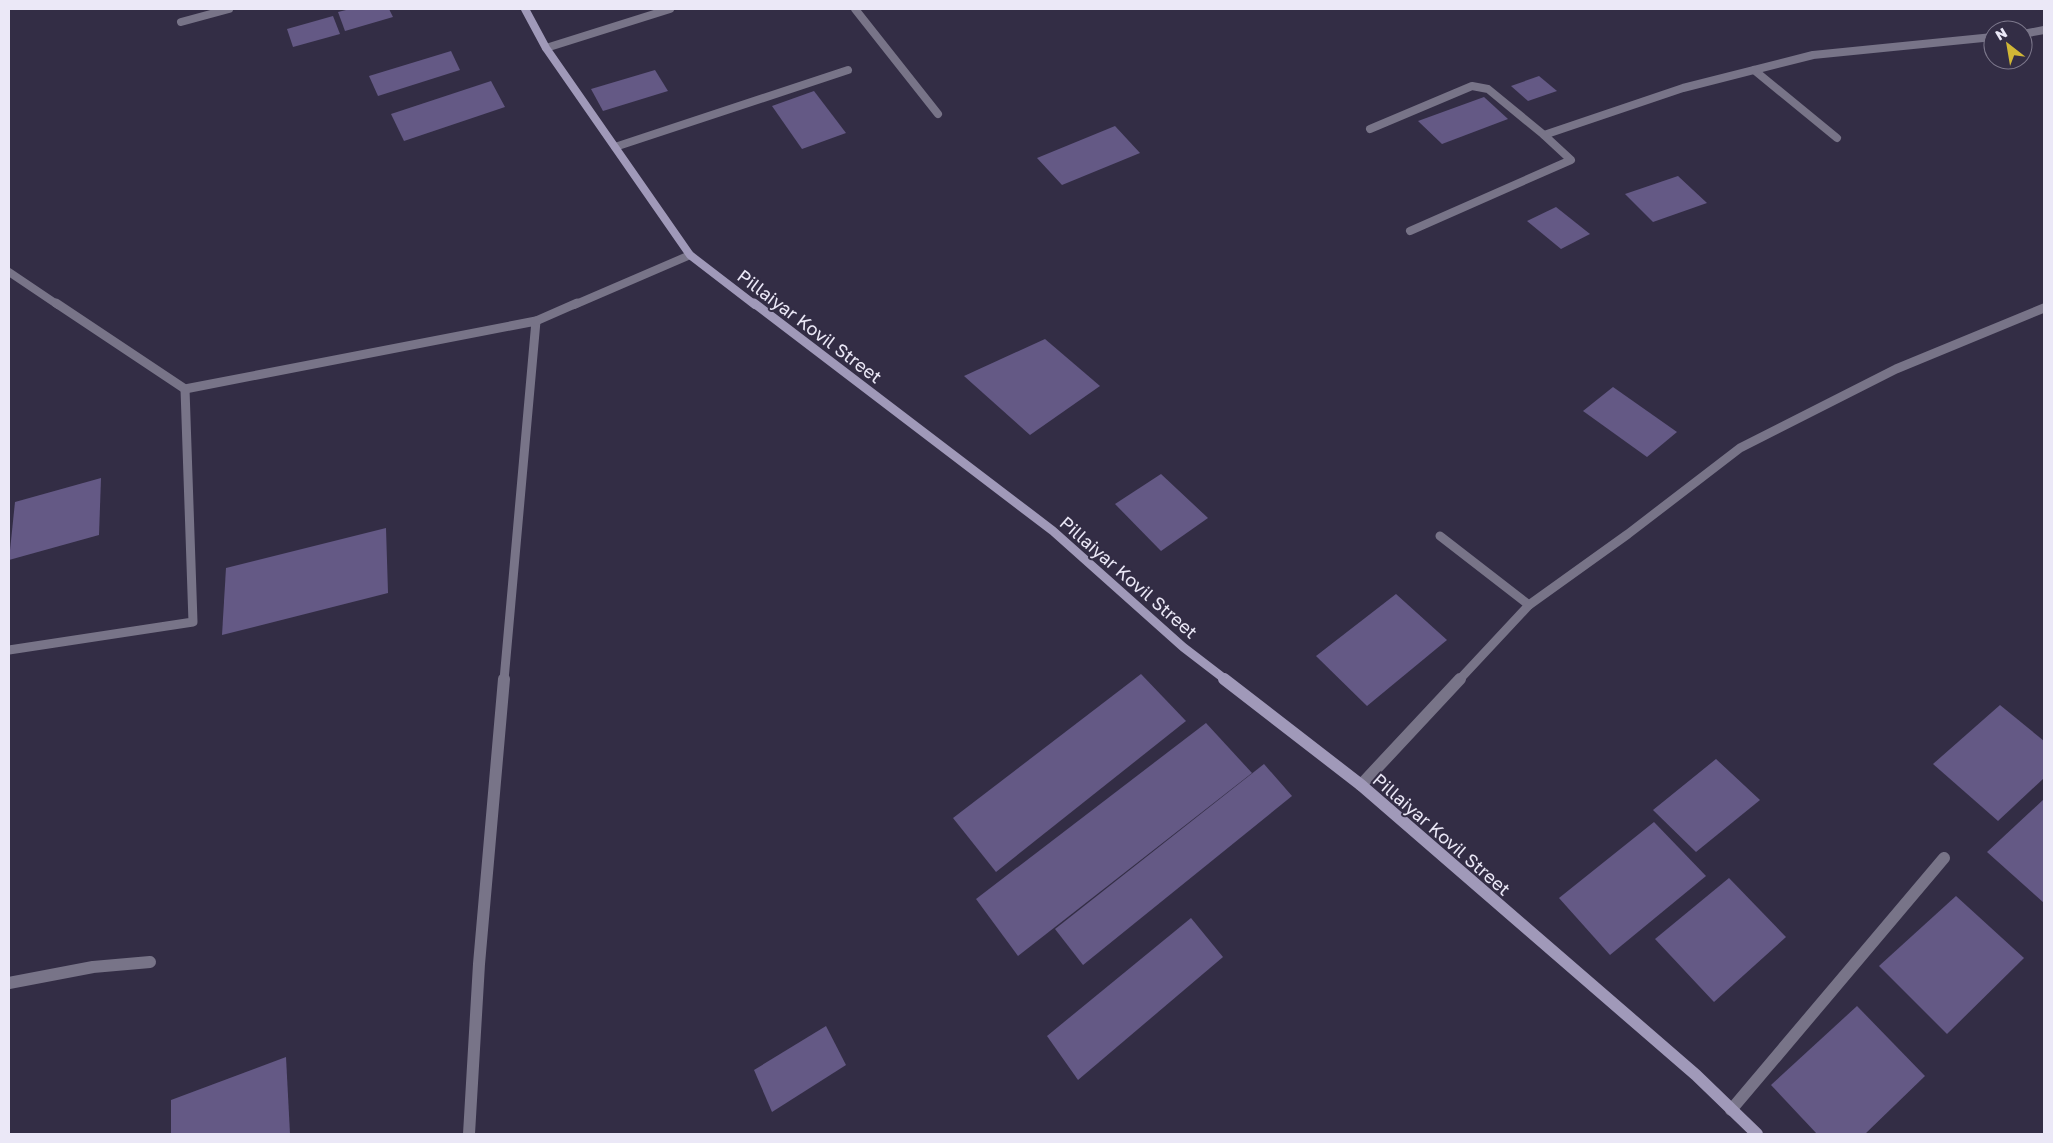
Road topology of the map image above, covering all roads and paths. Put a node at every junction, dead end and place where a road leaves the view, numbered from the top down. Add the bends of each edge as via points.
1 (229, 9) edge
2 (525, 9) edge
3 (670, 9) edge
4 (854, 9) edge
5 (181, 22) dead end
6 (1983, 38) edge
7 (546, 48) junction
8 (848, 70) dead end
9 (1754, 70) junction
10 (938, 114) dead end
11 (1370, 129) dead end
12 (1544, 135) junction
13 (1837, 138) dead end
14 (615, 148) junction
15 (1410, 231) dead end
16 (690, 255) junction
17 (9, 272) edge
18 (2044, 308) edge
19 (536, 321) junction
20 (185, 389) junction
21 (1440, 536) dead end
22 (1529, 605) junction
23 (9, 650) edge
24 (1361, 785) junction
25 (1944, 858) dead end
26 (150, 962) dead end
27 (9, 983) edge
28 (1731, 1110) junction
29 (469, 1134) edge
30 (1757, 1134) edge

1 - 5 street
2 - 7 street, Pillaiyar Kovil Street
3 - 7 street
4 - 10 street
6 - 9 street via 1814,54
7 - 14 street, Pillaiyar Kovil Street
8 - 14 street
9 - 12 street via 1683,88
9 - 13 street
11 - 12 street via 1472,86 1488,89
12 - 15 street via 1571,160
14 - 16 street, Pillaiyar Kovil Street
16 - 19 street
16 - 24 street, Pillaiyar Kovil Street via 1053,531 1183,646
17 - 20 street
18 - 22 street via 1896,369 1740,448
19 - 20 street
19 - 29 street via 479,964
20 - 23 street via 193,622
21 - 22 street
22 - 24 street
24 - 28 street, Pillaiyar Kovil Street via 1696,1075
25 - 28 street
26 - 27 street via 93,967
28 - 30 street, Pillaiyar Kovil Street

